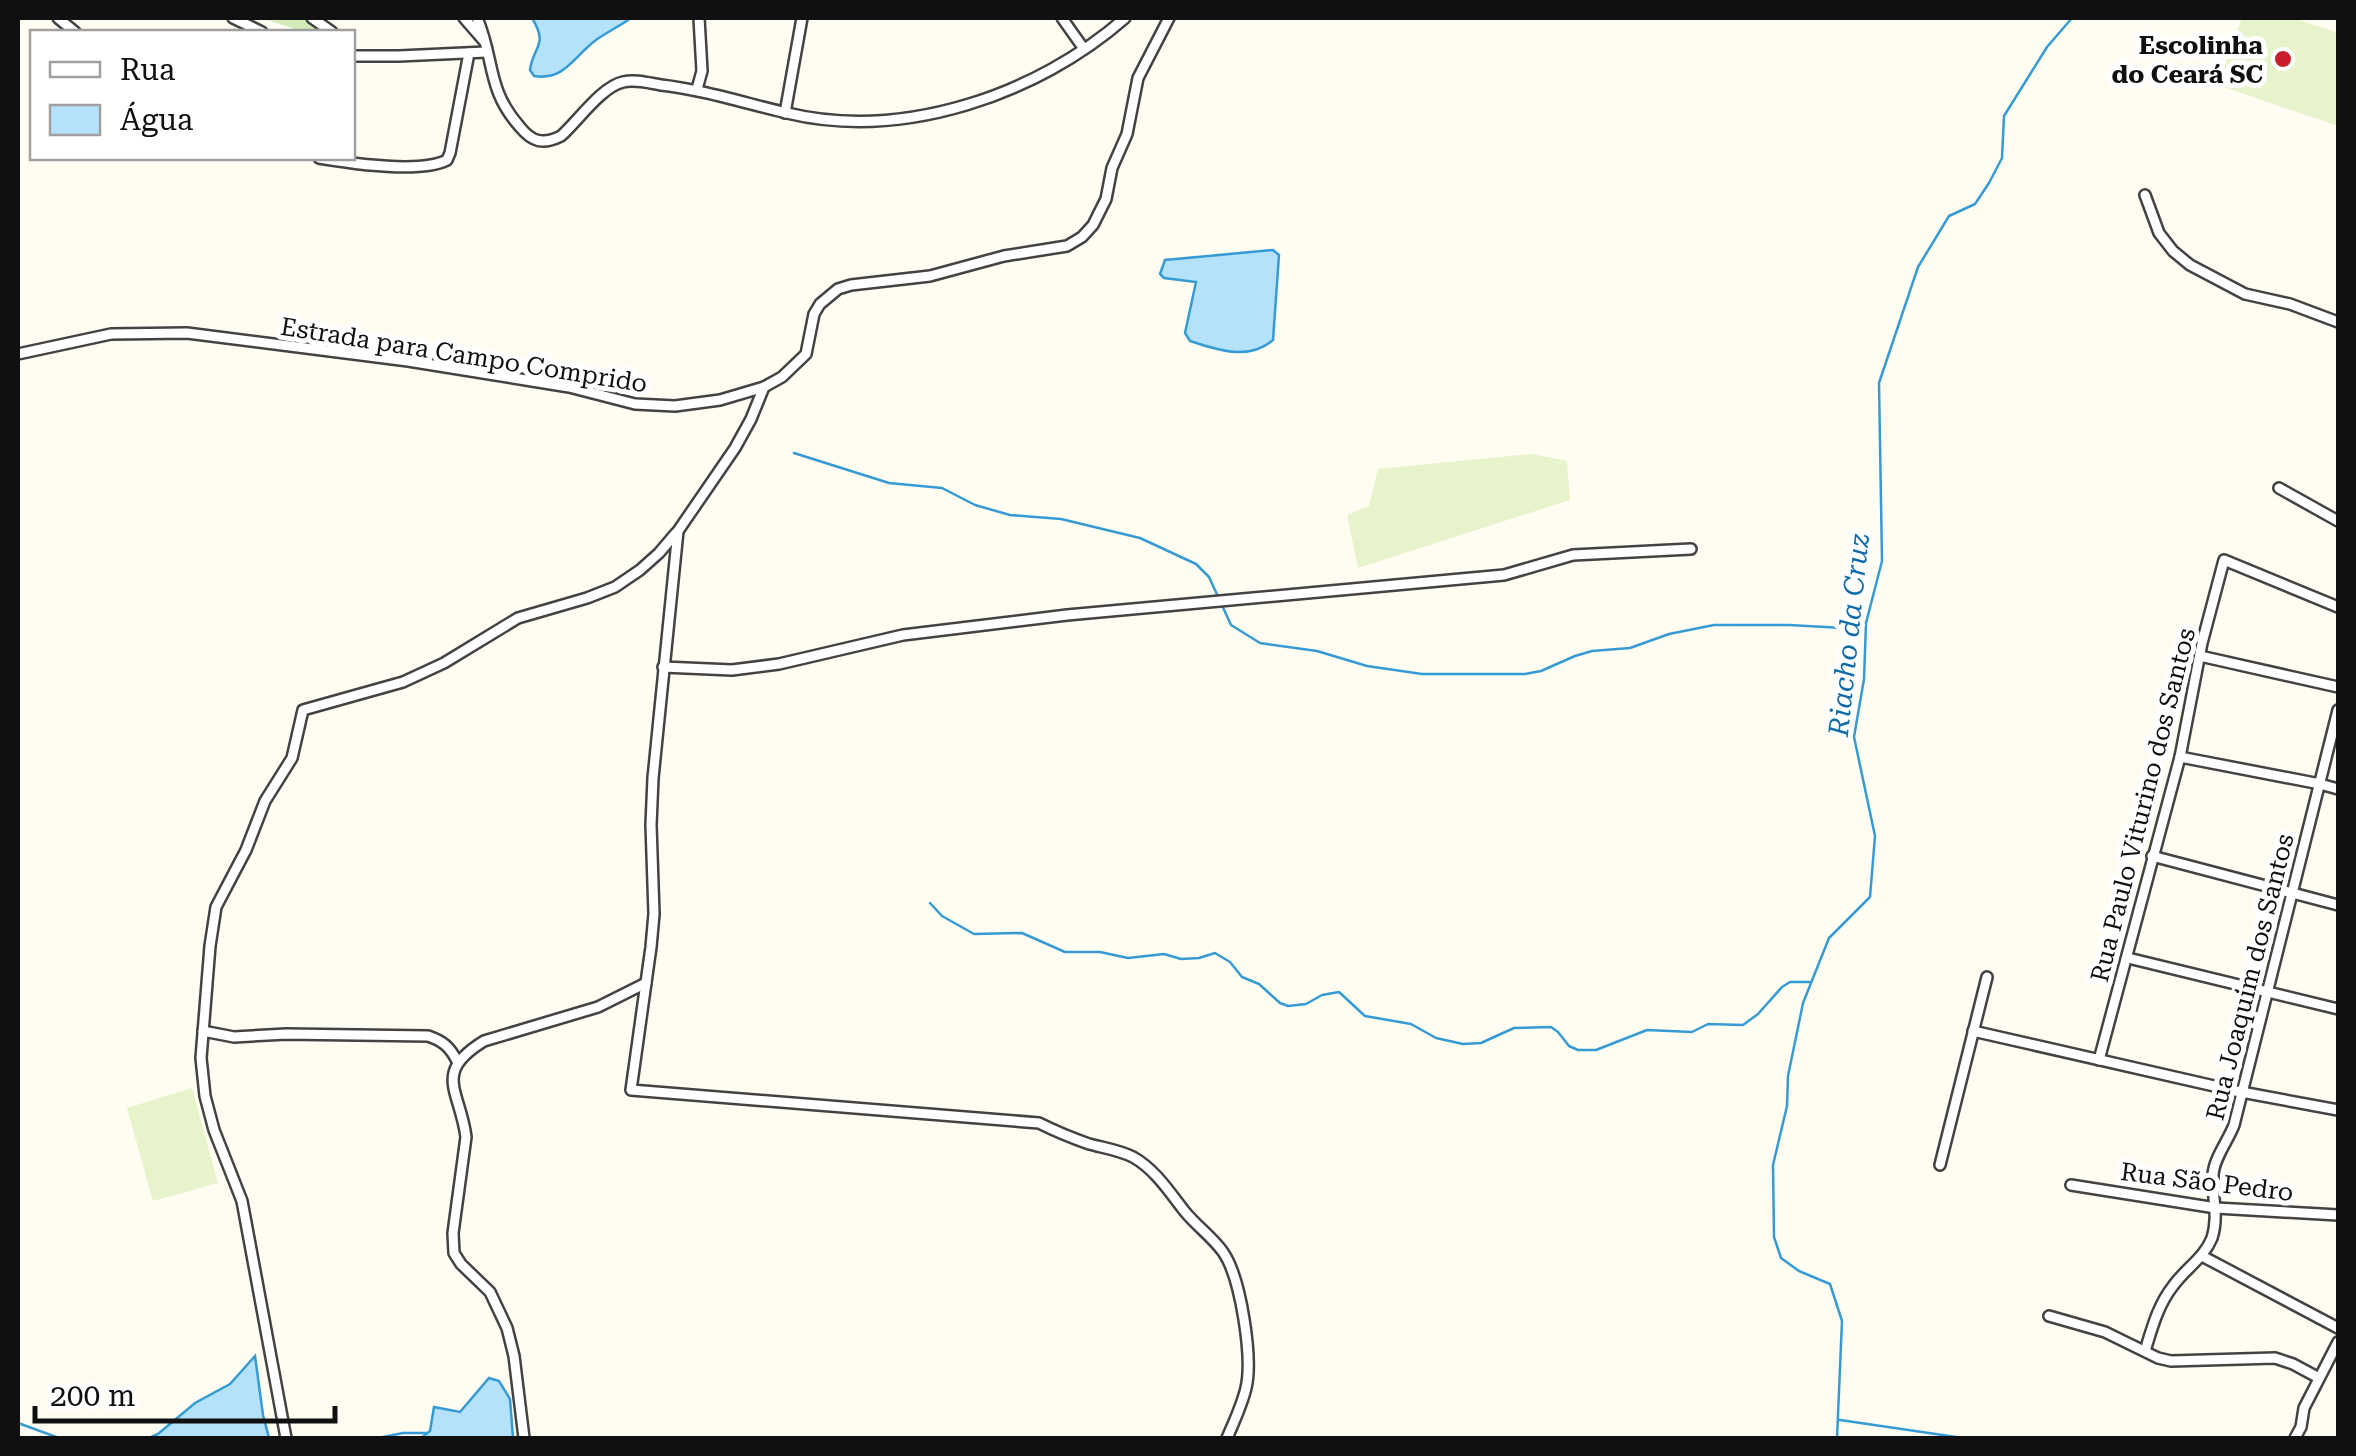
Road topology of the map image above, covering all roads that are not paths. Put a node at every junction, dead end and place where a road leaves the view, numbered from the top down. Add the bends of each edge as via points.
1 (233, 18) edge
2 (464, 18) edge
3 (477, 18) edge
4 (698, 18) edge
5 (802, 18) edge
6 (1062, 18) edge
7 (1126, 18) edge
8 (1169, 18) edge
9 (258, 30) edge
10 (485, 46) junction
11 (1084, 50) junction
12 (468, 53) junction
13 (355, 55) edge
14 (696, 89) junction
15 (785, 113) junction
16 (334, 160) edge
17 (2146, 195) dead end
18 (2338, 322) edge
19 (18, 354) edge
20 (764, 387) junction
21 (2279, 488) dead end
22 (2338, 521) edge
23 (678, 530) junction
24 (1691, 549) dead end
25 (2338, 607) edge
26 (2200, 656) junction
27 (663, 667) junction
28 (2338, 686) edge
29 (2338, 710) edge
30 (2180, 757) junction
31 (2320, 784) junction
32 (2338, 790) edge
33 (2152, 856) junction
34 (2292, 894) junction
35 (2338, 905) edge
36 (2128, 958) junction
37 (1987, 977) dead end
38 (646, 983) junction
39 (2268, 994) junction
40 (2338, 1009) edge
41 (203, 1032) junction
42 (1974, 1032) junction
43 (2099, 1060) junction
44 (457, 1061) junction
45 (2243, 1091) junction
46 (2338, 1110) edge
47 (1940, 1165) dead end
48 (2071, 1185) dead end
49 (2216, 1208) junction
50 (2338, 1215) edge
51 (2202, 1256) junction
52 (2049, 1316) dead end
53 (2338, 1328) edge
54 (2338, 1342) edge
55 (2144, 1351) junction
56 (2319, 1378) junction
57 (286, 1438) edge
58 (524, 1438) edge
59 (1227, 1438) edge
60 (2295, 1438) edge

1 - 9 street
2 - 10 street
3 - 10 street
4 - 14 street via 702,71
5 - 15 street
6 - 11 street
7 - 11 street
8 - 20 street, Estrada para Campo Comprido via 1138,78 1106,200 1082,237 930,276 838,289 814,314 806,354
10 - 12 street
10 - 14 street via 510,117 542,142 561,136 622,82
11 - 15 street via 1027,82 958,107 865,120
12 - 13 street
12 - 16 street via 446,160 381,166
14 - 15 street
17 - 18 street via 2159,233 2190,265 2245,294
19 - 20 street, Estrada para Campo Comprido via 111,334 187,333 446,367 636,404 675,406
20 - 23 street via 734,448
21 - 22 street
23 - 27 street
23 - 41 street via 615,587 518,618 403,682 303,710 292,758 216,907
24 - 27 street via 1593,552 1504,575 903,635 732,670
25 - 26 street, Rua Paulo Viturino dos Santos via 2224,560
26 - 28 street
26 - 30 street, Rua Paulo Viturino dos Santos
27 - 38 street
29 - 31 street, Rua Joaquim dos Santos
30 - 31 street
30 - 33 street, Rua Paulo Viturino dos Santos
31 - 32 street
31 - 34 street, Rua Joaquim dos Santos
33 - 34 street
33 - 36 street, Rua Paulo Viturino dos Santos
34 - 35 street
34 - 39 street, Rua Joaquim dos Santos
36 - 39 street
36 - 43 street, Rua Paulo Viturino dos Santos
37 - 42 street
38 - 44 street via 598,1007 484,1040
38 - 59 street via 632,1090 1038,1124 1137,1159 1225,1255 1234,1274 1249,1365
39 - 40 street
39 - 45 street, Rua Joaquim dos Santos
41 - 44 street via 428,1036 442,1040
41 - 57 street via 205,1096 242,1201
42 - 43 street
42 - 47 street
43 - 45 street
44 - 58 street via 454,1087 466,1137 454,1252 490,1292 507,1328
45 - 46 street
45 - 49 street, Rua Joaquim dos Santos via 2215,1164
48 - 49 street, Rua São Pedro
49 - 50 street, Rua São Pedro
49 - 51 street, Rua Joaquim dos Santos
51 - 53 street
51 - 55 street, Rua Joaquim dos Santos via 2173,1285
52 - 55 street
54 - 56 street
55 - 56 street via 2185,1362 2276,1358
56 - 60 street

